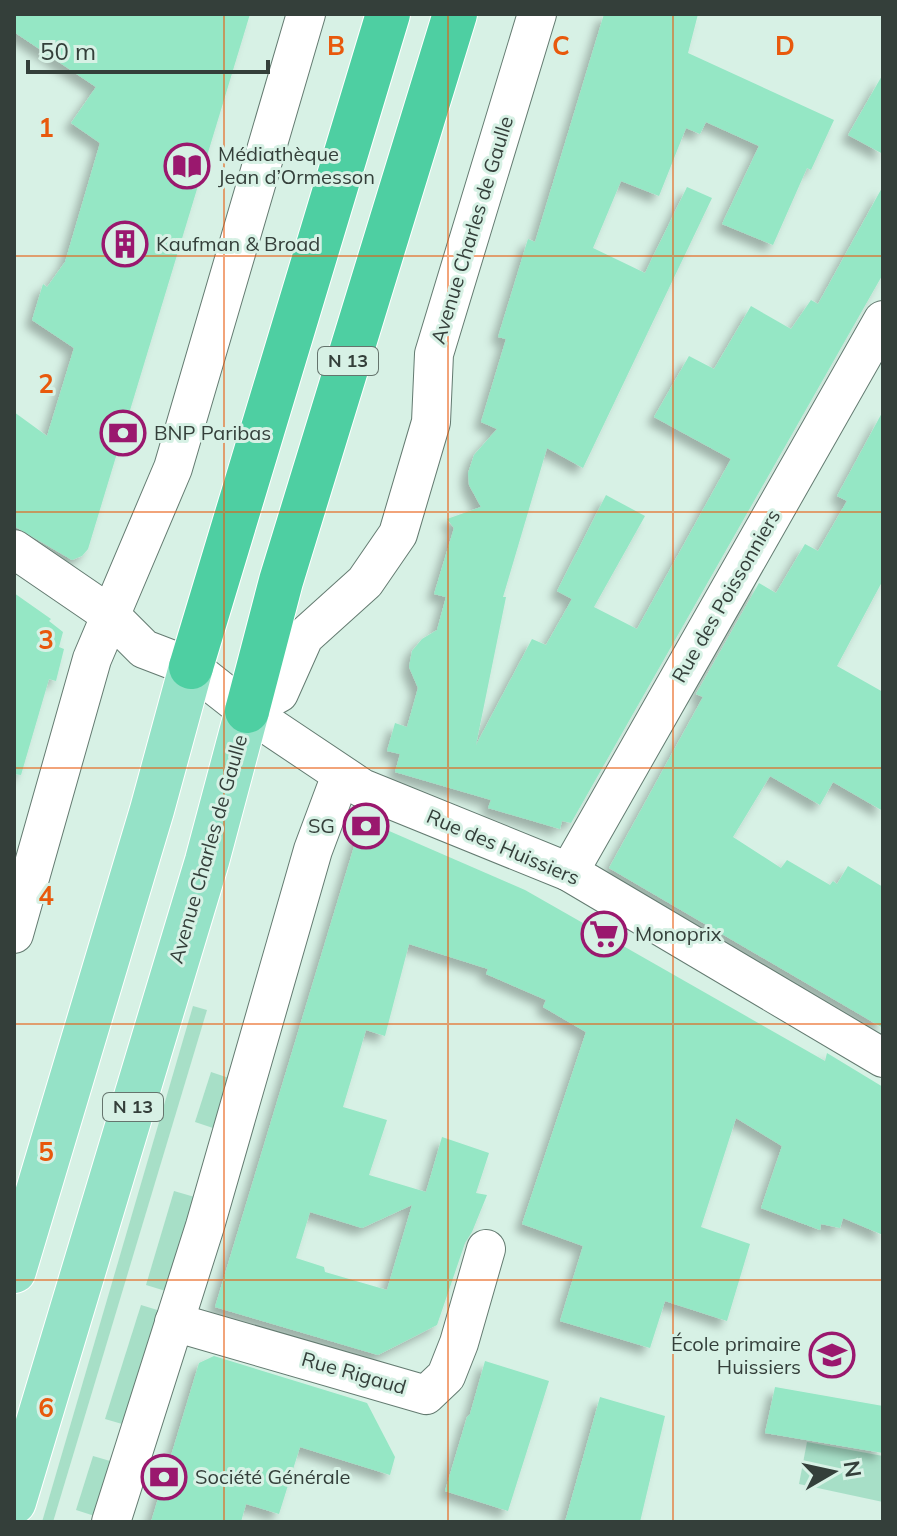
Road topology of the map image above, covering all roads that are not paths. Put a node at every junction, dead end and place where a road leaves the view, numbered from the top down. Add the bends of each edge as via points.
1 (306, 14) edge
2 (388, 14) edge
3 (455, 14) edge
4 (537, 14) edge
5 (883, 320) edge
6 (14, 549) edge
7 (109, 614) junction
8 (191, 667) junction
9 (247, 711) junction
10 (341, 775) junction
11 (569, 872) junction
12 (14, 934) edge
13 (883, 1058) edge
14 (486, 1249) dead end
15 (14, 1271) edge
16 (174, 1322) junction
17 (14, 1502) edge
18 (111, 1522) edge

1 - 7 street via 173,468
2 - 8 highway, N 13
3 - 9 highway, N 13 via 281,581
4 - 9 street, Avenue Charles de Gaulle via 434,354 431,422 398,534 365,582 304,637 279,693
5 - 11 street, Rue des Poissonniers
6 - 7 street, Rue des Huissiers
7 - 8 street, Rue des Huissiers via 144,649
7 - 12 street
8 - 9 street, Rue des Huissiers
8 - 15 main road, N 13
9 - 10 street, Rue des Huissiers
9 - 17 main road, Avenue Charles de Gaulle / N 13 via 207,861
10 - 11 street, Rue des Huissiers via 379,796
10 - 16 street via 313,850
11 - 13 street, Rue des Huissiers
14 - 16 street, Rue Rigaud via 446,1376 426,1395
16 - 18 street

